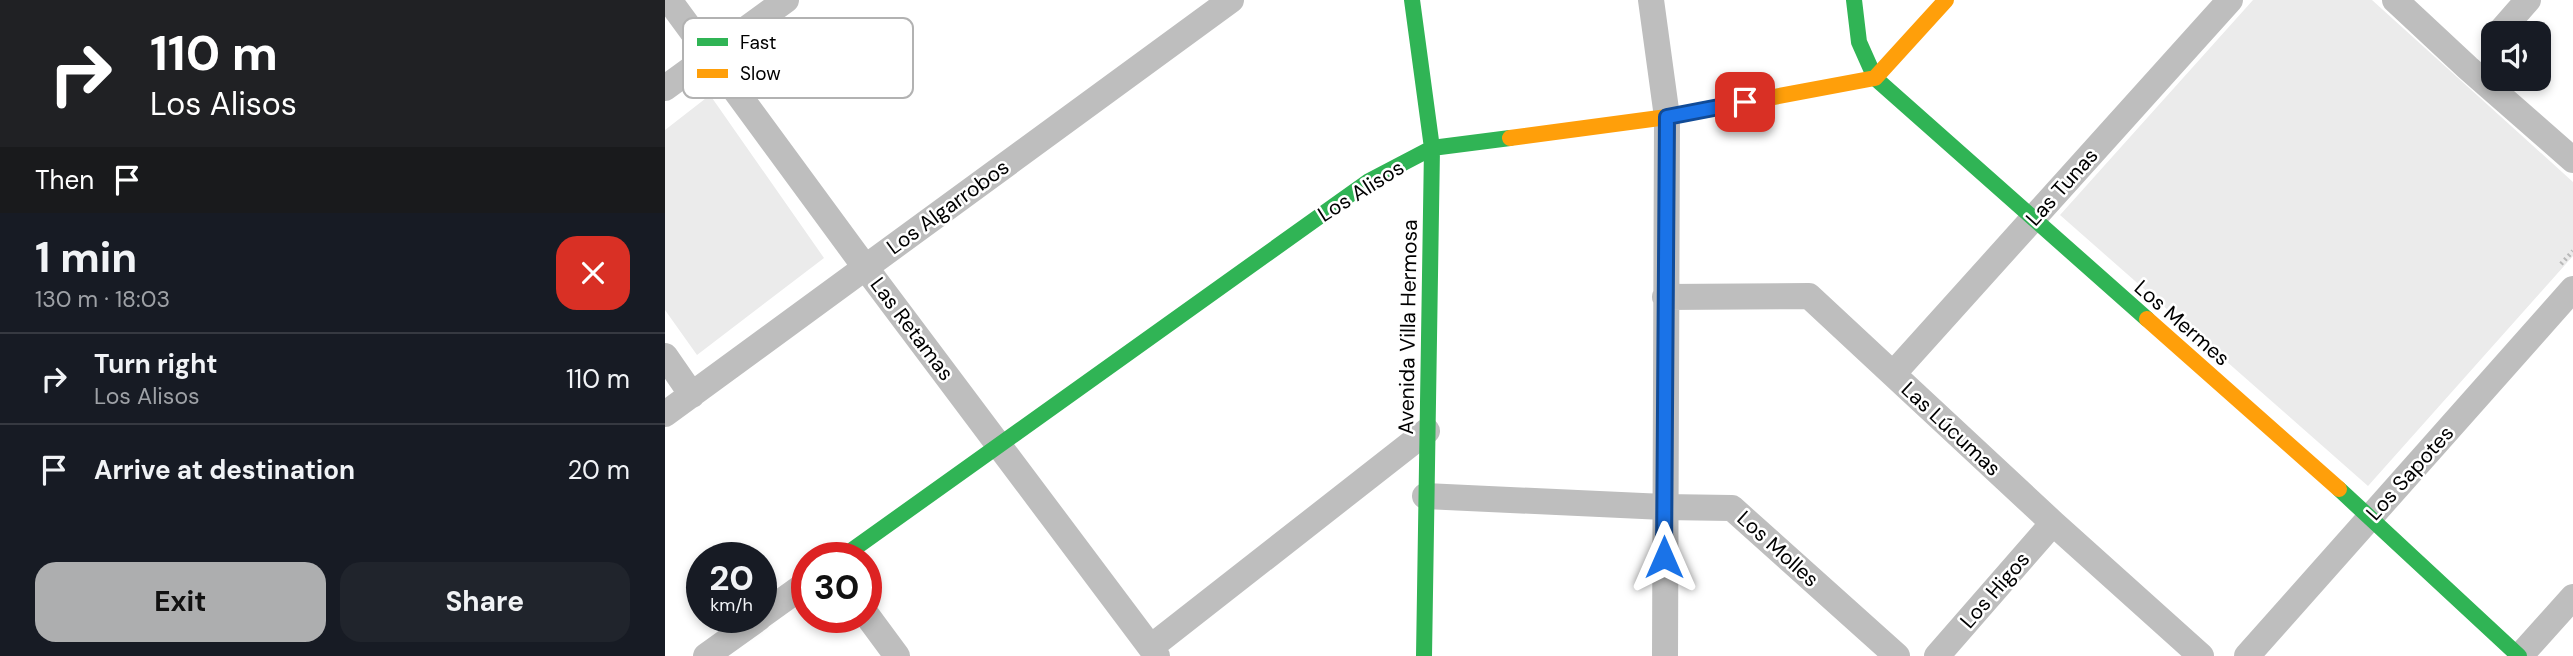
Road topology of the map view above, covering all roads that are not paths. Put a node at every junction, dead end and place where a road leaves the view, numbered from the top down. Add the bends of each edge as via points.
1 (669, 0) edge
2 (786, 0) edge
3 (1231, 0) edge
4 (1412, 0) edge
5 (1651, 0) edge
6 (1854, 0) edge
7 (1946, 0) edge
8 (2230, 0) edge
9 (2395, 0) edge
10 (2528, 0) edge
11 (1202, 8) edge
12 (683, 18) edge
13 (761, 18) edge
14 (2510, 21) edge
15 (2481, 54) edge
16 (2468, 68) junction
17 (683, 75) edge
18 (1875, 78) junction
19 (665, 88) edge
20 (742, 98) edge
21 (1667, 117) junction
22 (1432, 148) junction
23 (2573, 160) edge
24 (2033, 219) junction
25 (865, 267) junction
26 (2573, 289) edge
27 (1665, 297) junction
28 (665, 356) edge
29 (1893, 374) junction
30 (692, 395) junction
31 (665, 414) edge
32 (1427, 430) junction
33 (999, 445) junction
34 (1425, 496) junction
35 (1664, 507) junction
36 (2371, 517) junction
37 (2053, 523) junction
38 (863, 542) edge
39 (2573, 597) edge
40 (738, 633) edge
41 (880, 633) edge
42 (1154, 652) edge
43 (706, 656) edge
44 (897, 656) edge
45 (1424, 656) edge
46 (1665, 656) edge
47 (1897, 656) edge
48 (1937, 656) edge
49 (2201, 656) edge
50 (2247, 656) edge
51 (2520, 656) edge

1 - 12 street, Las Retamas
2 - 13 street
3 - 11 street, Los Algarrobos
4 - 22 street, Avenida Villa Hermosa
5 - 21 street
6 - 18 street, Los Mermes via 1859,42
7 - 18 street
8 - 24 street, Las Tunas
9 - 16 street
10 - 14 street
11 - 25 street, Los Algarrobos
15 - 16 street
16 - 23 street
17 - 19 street
18 - 21 street, Los Alisos
18 - 24 street, Los Mermes
20 - 25 street, Las Retamas
21 - 22 street, Los Alisos
21 - 27 street
22 - 32 street, Avenida Villa Hermosa
22 - 33 street, Los Alisos via 1369,181
24 - 29 street, Las Tunas
24 - 36 street, Los Mermes
25 - 30 street, Los Algarrobos
25 - 33 street, Las Retamas
26 - 36 street, Los Sapotes
27 - 29 street, Las Lúcumas via 1809,296
27 - 35 street
28 - 30 street
29 - 37 street, Las Lúcumas
30 - 31 street, Los Algarrobos
32 - 34 street, Avenida Villa Hermosa
32 - 42 street
33 - 38 street, Los Alisos
33 - 42 street, Las Retamas
34 - 35 street, Los Molles
34 - 45 street, Avenida Villa Hermosa
35 - 46 street
35 - 47 street, Los Molles via 1732,508
36 - 50 street, Los Sapotes
36 - 51 street, Los Mermes
37 - 48 street, Los Higos
37 - 49 street, Las Lúcumas
39 - 51 street
40 - 43 street
41 - 44 street

